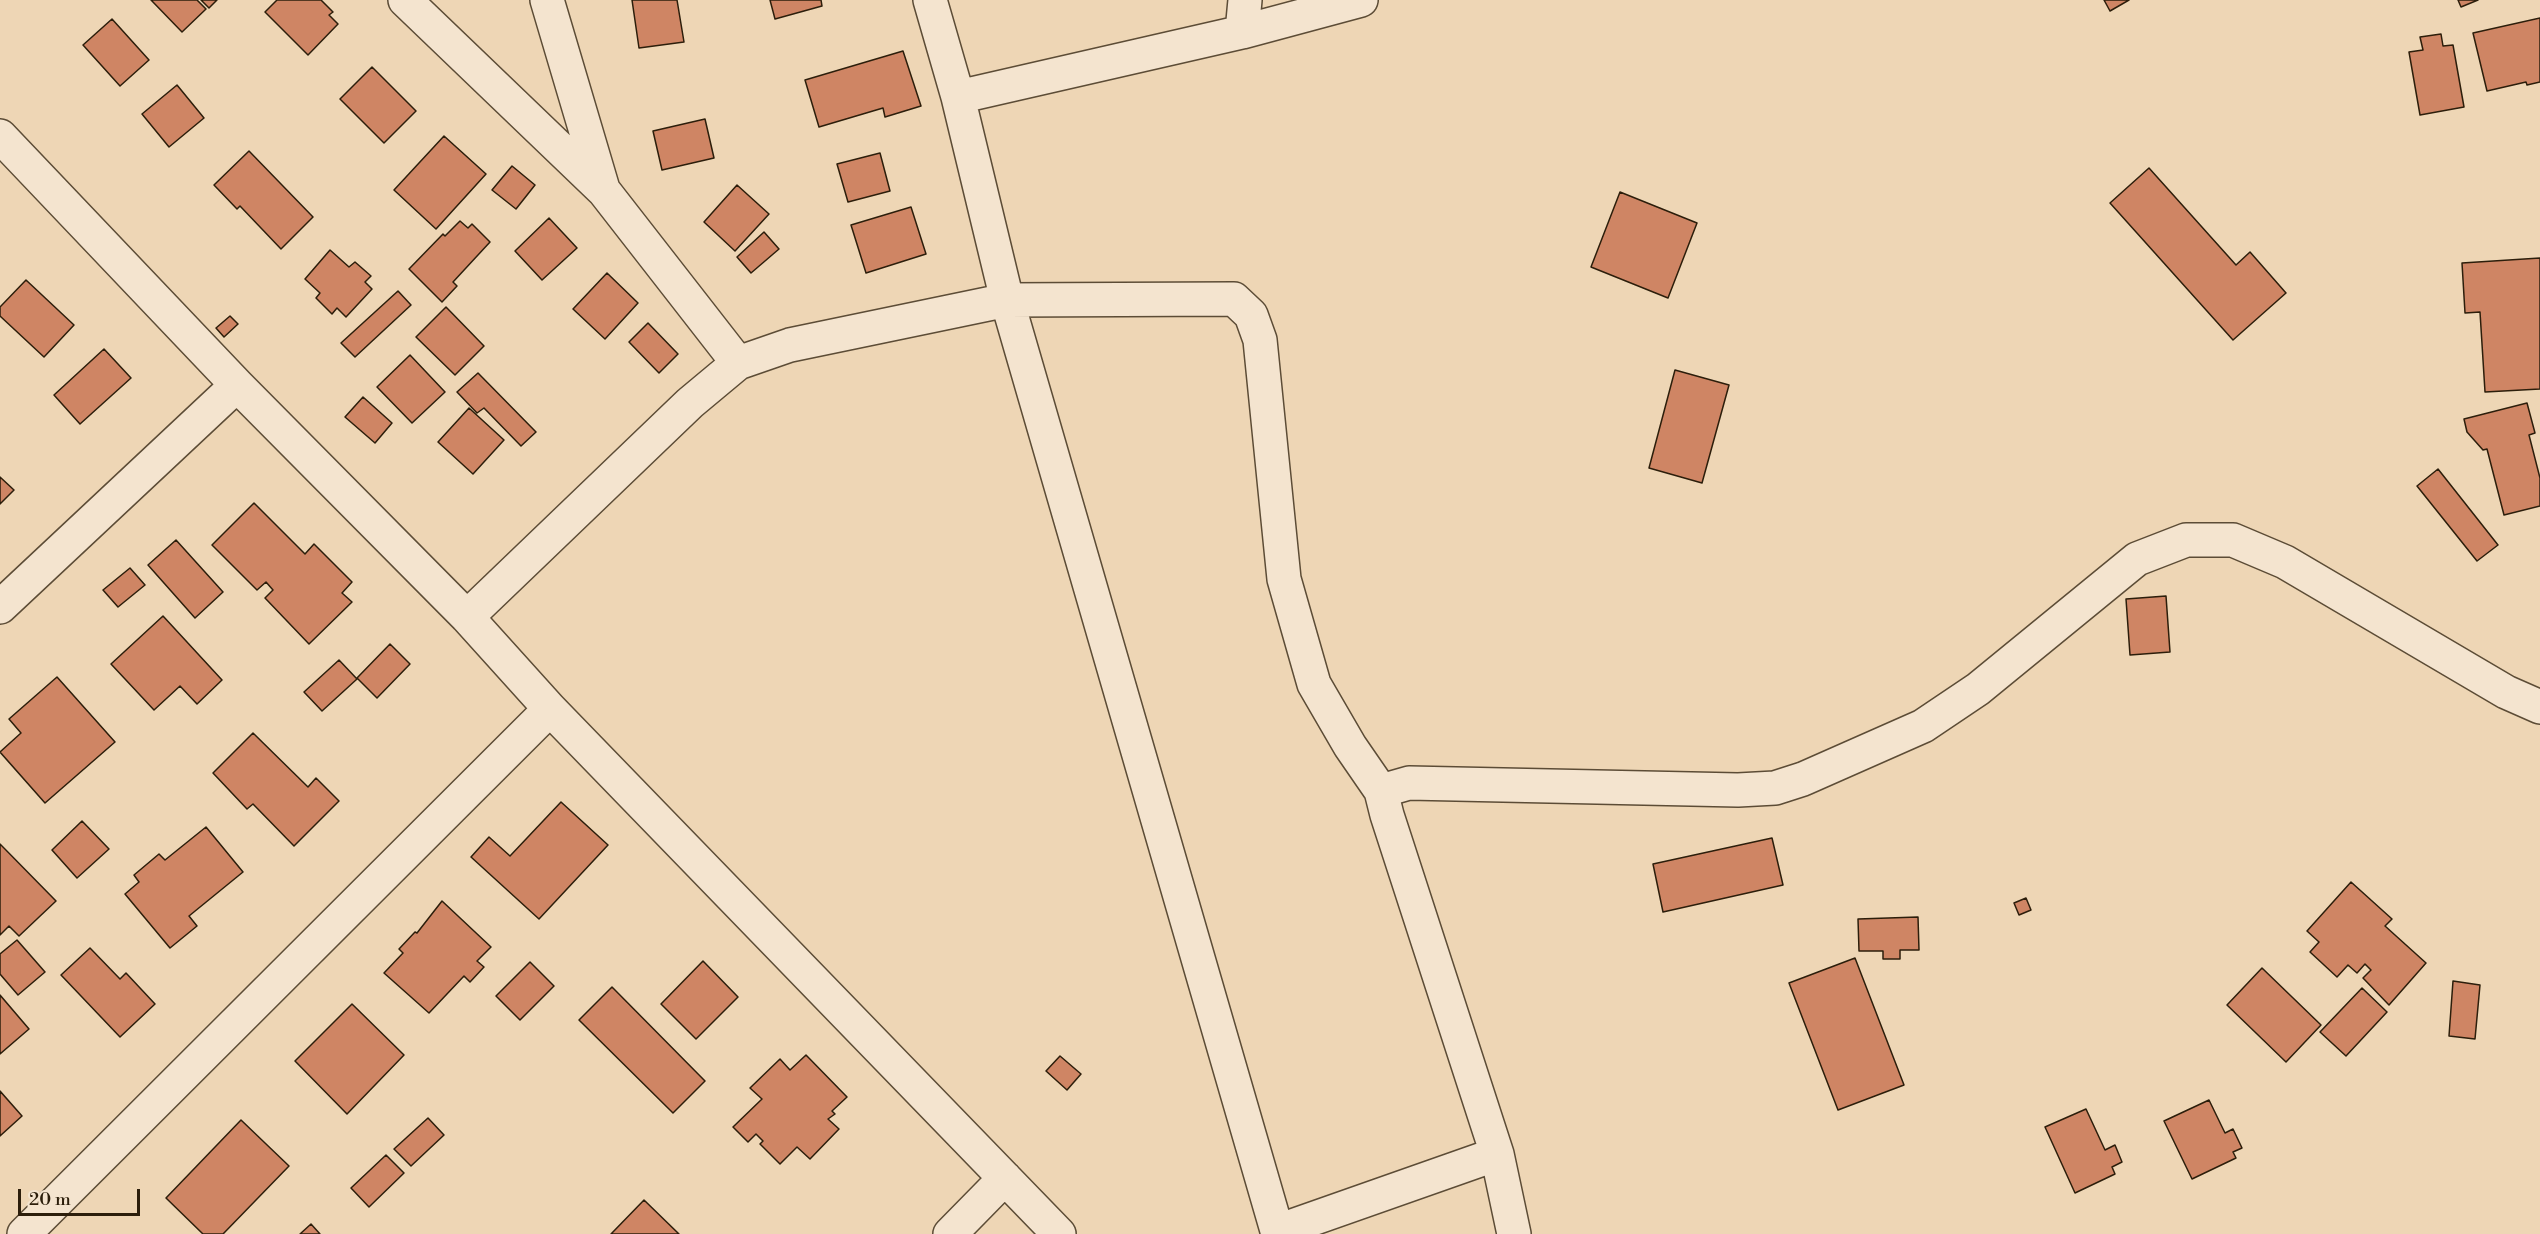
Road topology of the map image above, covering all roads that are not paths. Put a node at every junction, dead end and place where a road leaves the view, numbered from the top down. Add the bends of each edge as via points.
1 (405, 0) edge
2 (547, 0) edge
3 (930, 0) edge
4 (1245, 0) edge
5 (1361, 0) edge
6 (1242, 32) junction
7 (958, 97) junction
8 (0, 136) edge
9 (604, 190) junction
10 (1007, 300) junction
11 (738, 363) junction
12 (237, 385) junction
13 (0, 607) edge
14 (467, 617) junction
15 (2540, 707) edge
16 (550, 709) junction
17 (1381, 791) junction
18 (1497, 1154) junction
19 (1005, 1179) junction
20 (1278, 1232) edge
21 (24, 1234) edge
22 (950, 1234) edge
23 (1059, 1234) edge
24 (1514, 1234) edge

1 - 9 street
2 - 9 street
3 - 7 street
4 - 6 street
5 - 6 street
6 - 7 street
7 - 10 street
8 - 12 street
9 - 11 street
10 - 11 street via 790,345
10 - 17 street via 1234,299 1251,315 1260,340 1287,590 1314,684
10 - 20 street
11 - 14 street via 690,403
12 - 13 street
12 - 14 street
14 - 16 street
15 - 17 street via 2506,692 2285,562 2233,540 2186,540 2136,559 1978,689 1923,726 1775,788 1408,783
16 - 19 street
16 - 21 street
17 - 18 street
18 - 20 street
18 - 24 street
19 - 22 street
19 - 23 street

